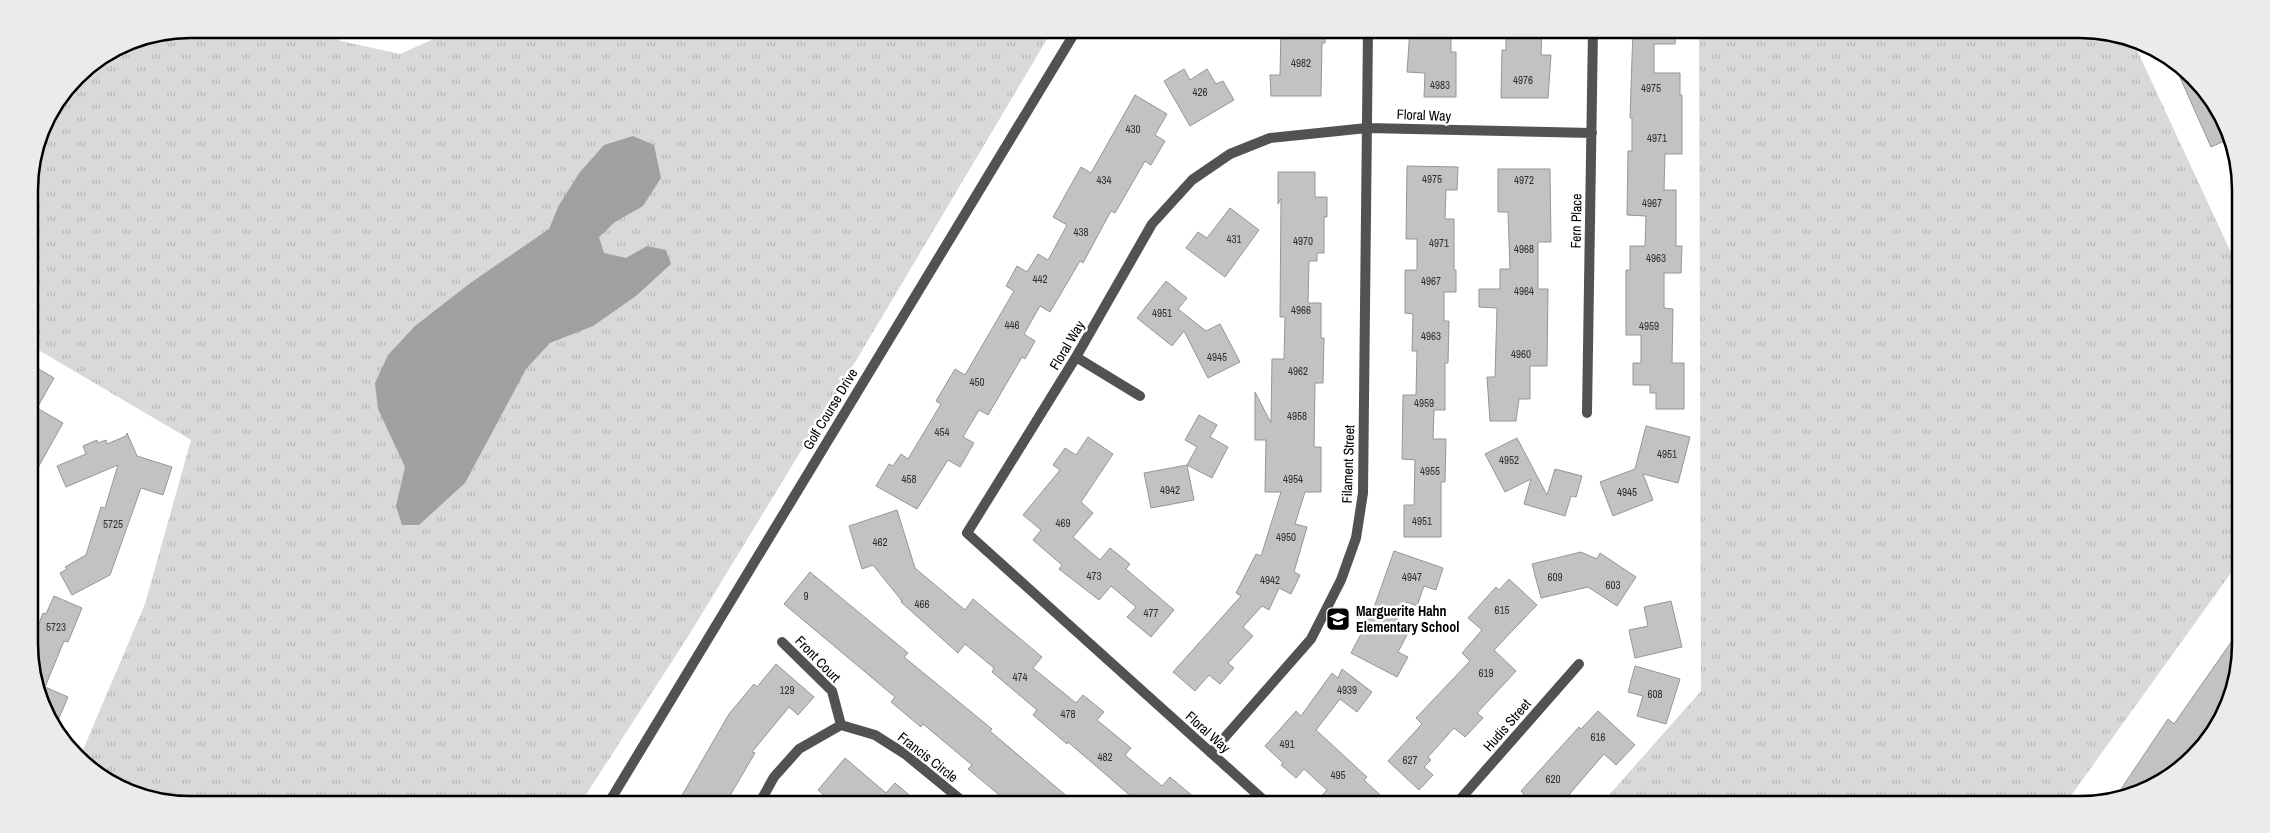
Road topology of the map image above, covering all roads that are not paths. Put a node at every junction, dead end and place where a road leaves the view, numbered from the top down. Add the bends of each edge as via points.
1 (1072, 38) edge
2 (1368, 38) edge
3 (1593, 38) edge
4 (1367, 128) junction
5 (1592, 133) junction
6 (1076, 357) junction
7 (1140, 396) dead end
8 (1587, 413) dead end
9 (782, 642) dead end
10 (1579, 664) dead end
11 (841, 725) junction
12 (1211, 753) junction
13 (1258, 795) edge
14 (1464, 795) edge
15 (613, 796) edge
16 (764, 796) edge
17 (956, 796) edge

1 - 15 street, Golf Course Drive
2 - 4 street, Filament Street
3 - 5 street, Fern Place
4 - 5 street, Floral Way
4 - 6 street, Floral Way via 1270,138 1230,154 1192,180 1152,224
4 - 12 street, Filament Street via 1363,493 1356,538 1341,580 1311,639
5 - 8 street, Fern Place
6 - 7 street
6 - 12 street, Floral Way via 967,533
9 - 11 street, Front Court via 832,691
10 - 14 street, Hudis Street
11 - 16 street via 798,749 774,777
11 - 17 street, Francis Circle via 875,735 905,754
12 - 13 street, Floral Way

